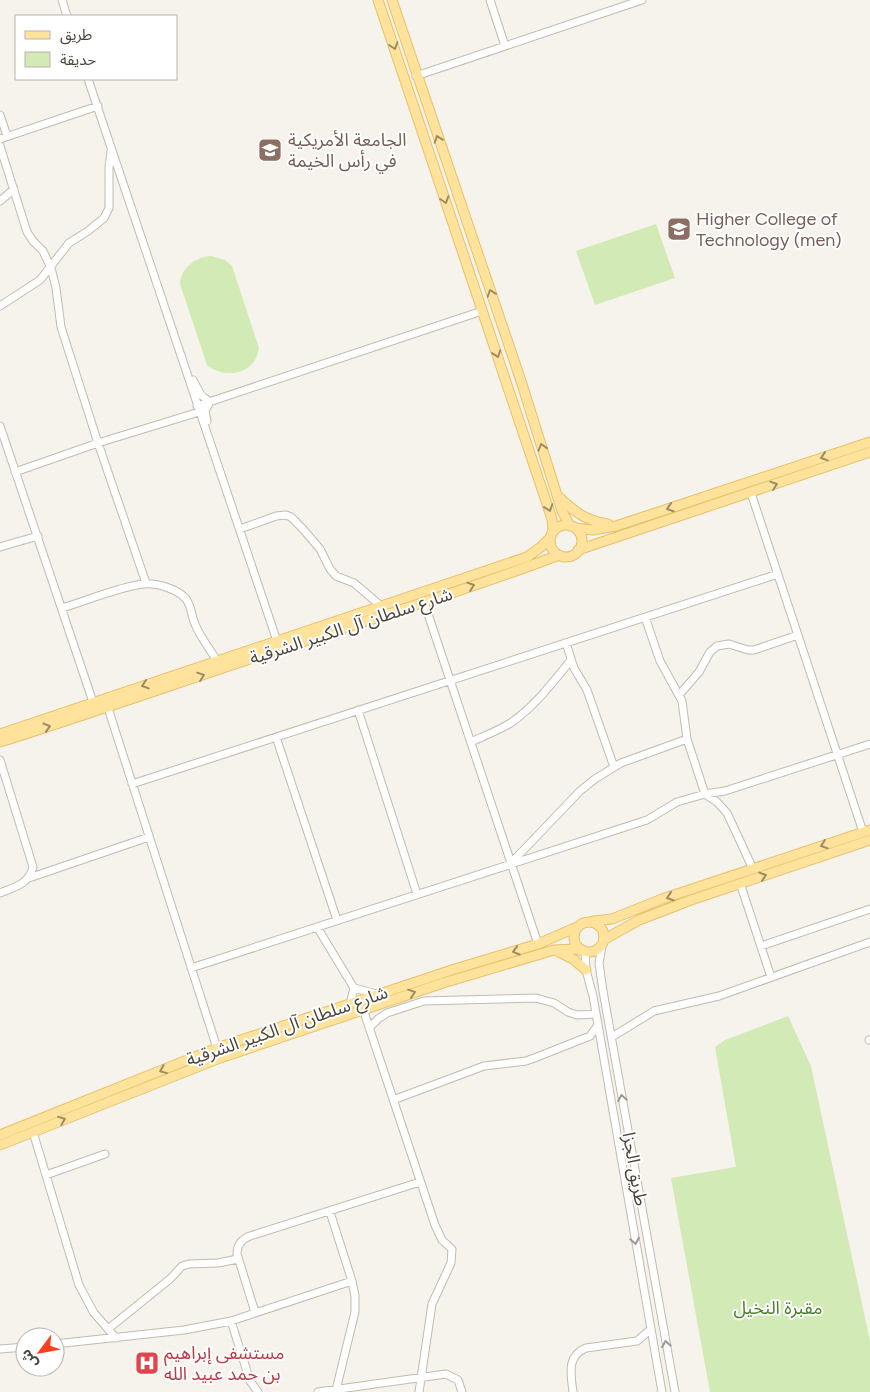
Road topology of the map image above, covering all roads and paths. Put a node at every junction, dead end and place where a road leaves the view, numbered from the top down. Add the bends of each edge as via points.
1 (62, 0) edge
2 (392, 0) edge
3 (490, 0) edge
4 (642, 0) edge
5 (376, 1) edge
6 (67, 15) edge
7 (505, 46) junction
8 (416, 76) junction
9 (88, 80) edge
10 (98, 106) junction
11 (0, 116) edge
12 (4, 138) edge
13 (0, 146) edge
14 (112, 148) junction
15 (14, 189) junction
16 (0, 201) edge
17 (51, 268) junction
18 (0, 306) edge
19 (482, 311) junction
20 (182, 361) junction
21 (210, 402) junction
22 (198, 409) junction
23 (0, 426) edge
24 (209, 440) junction
25 (870, 442) edge
26 (98, 444) junction
27 (870, 452) edge
28 (15, 472) junction
29 (751, 493) junction
30 (557, 495) junction
31 (616, 526) junction
32 (573, 527) junction
33 (240, 529) junction
34 (552, 535) junction
35 (38, 536) junction
36 (0, 547) edge
37 (578, 550) junction
38 (559, 555) junction
39 (778, 574) junction
40 (146, 584) junction
41 (424, 602) junction
42 (382, 606) junction
43 (62, 608) junction
44 (645, 617) junction
45 (798, 636) junction
46 (278, 641) junction
47 (566, 643) junction
48 (570, 660) junction
49 (217, 661) junction
50 (450, 680) junction
51 (679, 695) junction
52 (93, 702) junction
53 (108, 708) junction
54 (358, 710) junction
55 (0, 734) edge
56 (276, 737) junction
57 (687, 739) junction
58 (0, 742) edge
59 (471, 742) junction
60 (870, 744) edge
61 (837, 755) junction
62 (0, 760) edge
63 (614, 767) junction
64 (132, 784) junction
65 (705, 794) junction
66 (866, 831) edge
67 (149, 836) junction
68 (870, 840) edge
69 (511, 863) junction
70 (753, 869) junction
71 (29, 878) junction
72 (740, 883) junction
73 (0, 893) edge
74 (417, 894) junction
75 (870, 908) edge
76 (337, 920) junction
77 (593, 921) junction
78 (317, 927) junction
79 (577, 927) junction
80 (870, 942) edge
81 (603, 943) junction
82 (538, 944) junction
83 (761, 946) junction
84 (554, 950) junction
85 (585, 951) junction
86 (191, 968) junction
87 (586, 970) junction
88 (771, 976) junction
89 (354, 988) junction
90 (378, 994) junction
91 (350, 1004) junction
92 (363, 1009) junction
93 (596, 1014) junction
94 (598, 1025) junction
95 (369, 1028) junction
96 (590, 1036) junction
97 (612, 1037) junction
98 (601, 1042) junction
99 (217, 1048) junction
100 (393, 1100) junction
101 (33, 1132) junction
102 (0, 1135) edge
103 (0, 1145) edge
104 (620, 1152) junction
105 (105, 1154) dead end
106 (46, 1175) junction
107 (420, 1182) junction
108 (642, 1207) junction
109 (330, 1212) junction
110 (238, 1258) junction
111 (352, 1281) junction
112 (255, 1312) junction
113 (231, 1321) junction
114 (108, 1329) junction
115 (651, 1329) junction
116 (116, 1338) junction
117 (65, 1343) edge
118 (15, 1348) edge
119 (0, 1349) edge
120 (420, 1378) junction
121 (336, 1390) junction
122 (258, 1392) edge
123 (318, 1392) edge
124 (418, 1392) edge
125 (462, 1392) edge
126 (573, 1392) edge
127 (662, 1392) edge
128 (675, 1392) edge

1 - 6 street
2 - 8 main road
3 - 7 street
4 - 7 street
5 -> 19 main road
7 - 8 street
30 -> 8 main road via 517,367
9 - 10 street
10 - 12 street
10 - 14 street
11 - 12 street
13 - 15 street
14 - 17 street via 109,208 104,218 69,243
14 - 20 street
15 - 16 street
15 - 17 street via 27,232 43,250
17 - 18 street via 40,280
17 - 26 street via 61,327
19 - 21 street
19 -> 34 main road via 552,519
20 - 21 street via 198,392
20 - 22 street
21 - 22 street
21 - 24 street via 204,411
22 - 24 street
22 - 26 street
23 - 28 street
24 - 33 street
25 -> 31 main road
26 - 28 street
26 - 40 street
29 -> 27 main road
28 - 35 street
29 - 37 main road
29 - 39 street
30 - 31 main road via 584,518
30 - 32 main road via 562,511
31 - 32 main road via 593,530
32 - 34 main road via 560,526
32 - 37 main road via 579,531 582,541
33 - 42 street via 276,516 291,517 320,549 336,576 354,583
33 - 46 street
34 - 38 main road via 552,548
34 - 42 main road, شارع سلطان آل الكبير الشرقية via 527,557
35 - 36 street
35 - 43 street
37 - 38 main road via 570,556
41 -> 38 main road, شارع سلطان آل الكبير الشرقية
39 - 44 street
39 - 45 street
40 - 43 street
40 - 49 street via 170,588 187,599 195,624
41 - 50 street
53 -> 41 main road, شارع سلطان آل الكبير الشرقية
42 - 46 main road, شارع سلطان آل الكبير الشرقية
43 - 52 street
44 - 47 street
44 - 51 street via 665,673
45 - 51 street via 754,650 729,644 717,646
45 - 61 street
46 - 49 main road, شارع سلطان آل الكبير الشرقية
47 - 48 street
47 - 50 street
48 - 59 street via 522,715
48 - 63 street via 587,690
49 -> 52 main road, شارع سلطان آل الكبير الشرقية
50 - 54 street
50 - 59 street
51 - 57 street
52 - 55 main road, شارع سلطان آل الكبير الشرقية
58 -> 53 main road, شارع سلطان آل الكبير الشرقية
53 - 64 street
54 - 56 street
54 - 74 street
56 - 64 street
56 - 76 street
57 - 63 street
57 - 65 street
59 - 69 street
60 - 61 street
61 - 65 street via 725,791
61 - 66 street
62 - 71 street via 32,860
63 - 69 street via 580,791
64 - 67 street
65 - 69 street via 677,802 647,820
65 - 70 street via 727,813
66 -> 70 main road
67 - 71 street
67 - 86 street
72 -> 68 main road
69 - 74 street
69 - 82 street
70 -> 77 main road via 612,919
71 - 73 street via 23,884
72 - 81 main road via 639,920
72 - 83 street
74 - 76 street
75 - 83 street
76 - 78 street
77 - 79 main road via 583,922
77 - 81 main road via 602,928
78 - 86 street
78 - 89 street
79 - 82 main road, شارع سلطان آل الكبير الشرقية
79 - 85 main road via 575,943
80 - 88 street
81 - 85 main road via 594,951
81 - 97 street, طريق الجزا via 599,963
82 -> 90 main road, شارع سلطان آل الكبير الشرقية
83 - 88 street
84 - 85 main road, شارع سلطان آل الكبير الشرقية
84 - 87 main road
92 -> 84 main road, شارع سلطان آل الكبير الشرقية
85 - 87 street, طريق الجزا
86 - 99 street
87 - 93 street, طريق الجزا
88 - 97 street via 719,996 654,1011
89 - 90 street
89 - 91 street
90 - 91 main road, شارع سلطان آل الكبير الشرقية
91 - 99 main road, شارع سلطان آل الكبير الشرقية
92 - 95 street
101 -> 92 main road, شارع سلطان آل الكبير الشرقية via 220,1058
93 - 94 street, طريق الجزا
93 - 95 street via 577,1015 536,998 424,1001 387,1013
94 - 96 street
94 - 98 street, طريق الجزا
95 - 100 street
96 - 98 street
96 - 100 street via 526,1061 475,1068
108 -> 97 street, طريق الجزا
98 - 104 street, طريق الجزا
99 -> 102 main road, شارع سلطان آل الكبير الشرقية
100 - 107 street
101 - 103 main road, شارع سلطان آل الكبير الشرقية
101 - 106 street
104 - 108 street via 626,1146 630,1151
104 -> 115 street, طريق الجزا
105 - 106 street
106 - 114 street via 79,1285 88,1304
107 - 109 street
107 - 120 street via 438,1234 452,1249 452,1263 432,1304
128 -> 108 street, طريق الجزا
109 - 110 street via 246,1238 239,1244
109 - 111 street
110 - 112 street
110 - 114 street via 182,1266 170,1280
111 - 112 street
111 - 121 street via 355,1312
112 - 113 street
113 - 116 street
113 - 122 street via 250,1382
114 - 116 street
115 - 126 street via 637,1341 586,1348 575,1354 570,1365
115 - 127 street, طريق الجزا
116 - 117 street
118 - 119 street
120 - 121 street
120 - 124 street
120 - 125 street via 453,1376
121 - 123 street

